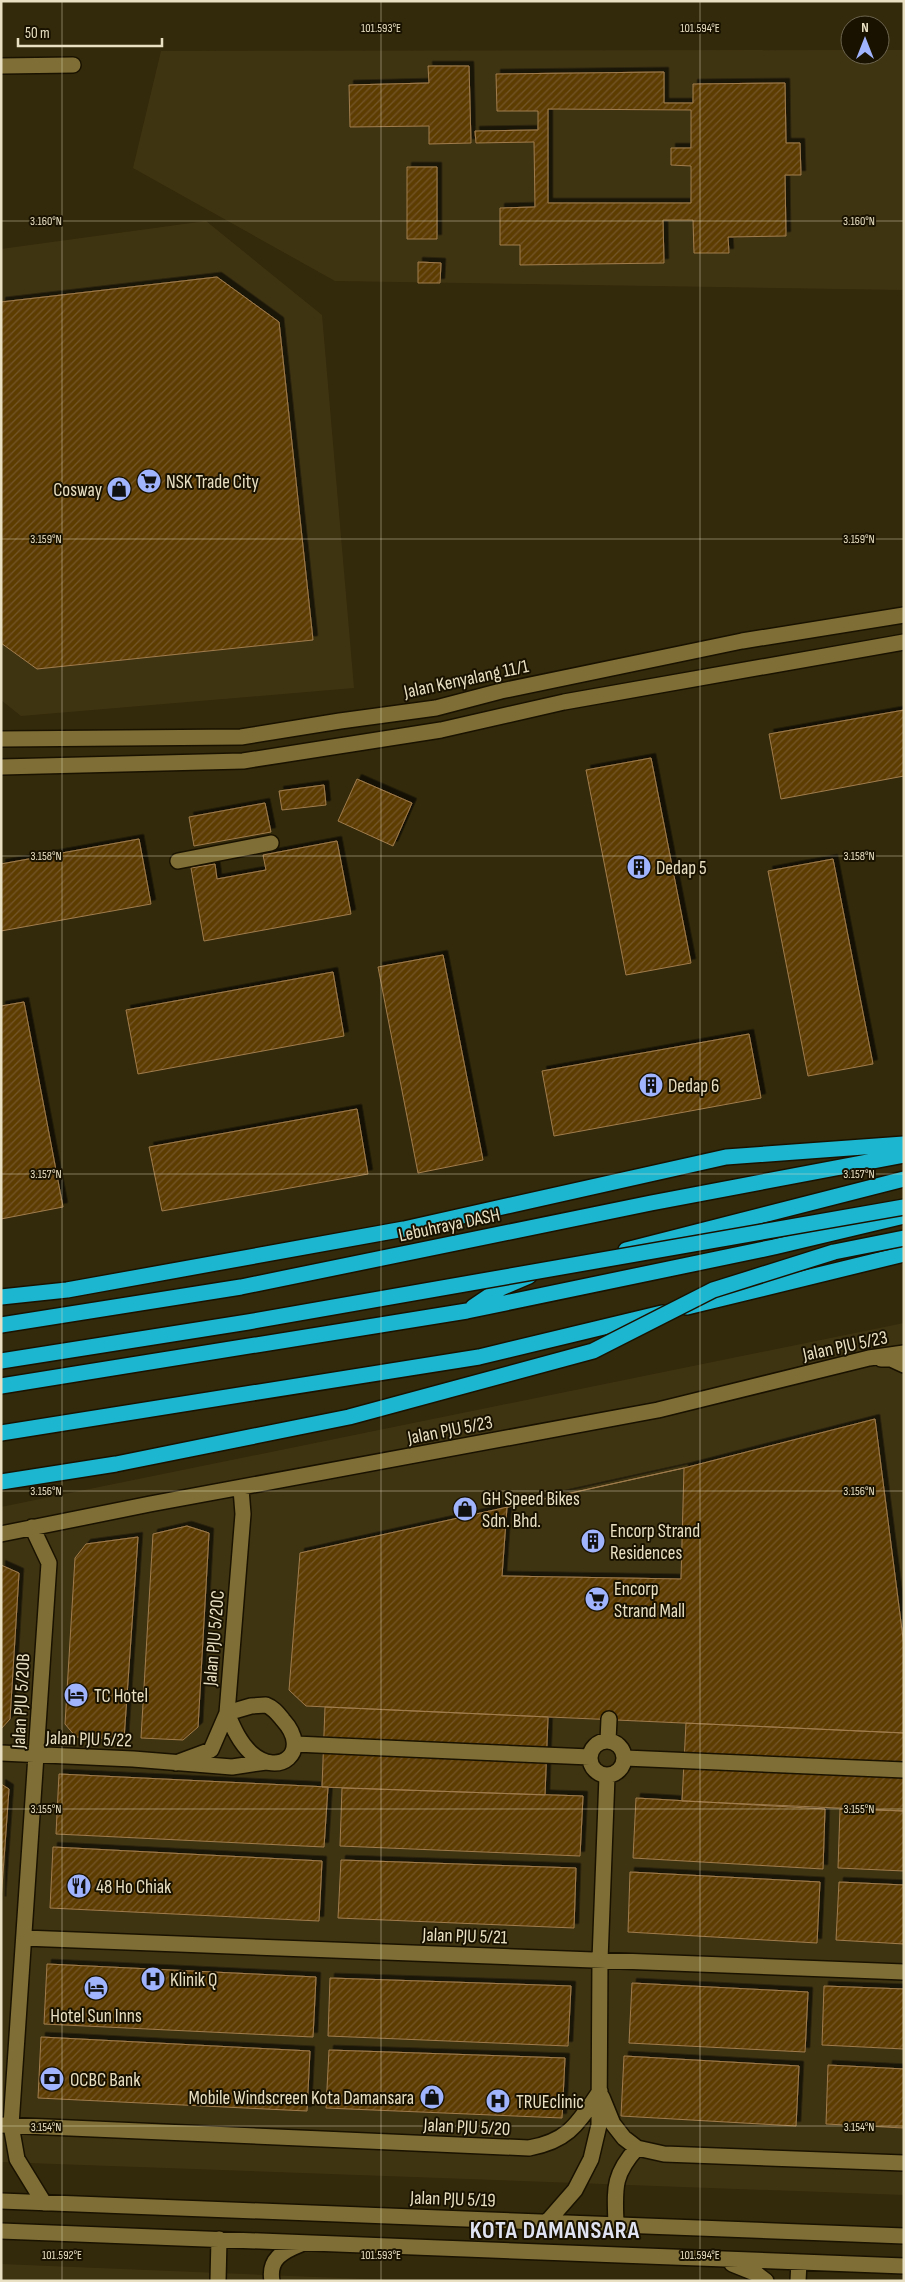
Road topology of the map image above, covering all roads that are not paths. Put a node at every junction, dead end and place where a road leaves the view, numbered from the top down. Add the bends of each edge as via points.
1 (73, 64) dead end
2 (1, 66) edge
3 (904, 615) edge
4 (904, 642) edge
5 (1, 738) edge
6 (1, 767) edge
7 (271, 843) dead end
8 (178, 862) dead end
9 (904, 1144) edge
10 (904, 1156) edge
11 (904, 1179) edge
12 (904, 1207) edge
13 (904, 1216) edge
14 (904, 1238) edge
15 (904, 1254) edge
16 (1, 1297) edge
17 (467, 1311) junction
18 (1, 1325) edge
19 (904, 1352) edge
20 (870, 1358) junction
21 (1, 1361) edge
22 (904, 1365) edge
23 (1, 1386) edge
24 (1, 1433) edge
25 (1, 1482) edge
26 (241, 1489) junction
27 (32, 1527) junction
28 (1, 1534) edge
29 (227, 1713) junction
30 (609, 1719) dead end
31 (608, 1741) junction
32 (295, 1744) junction
33 (1, 1754) edge
34 (37, 1756) junction
35 (590, 1757) junction
36 (625, 1758) junction
37 (266, 1762) junction
38 (176, 1763) junction
39 (904, 1770) edge
40 (607, 1776) junction
41 (24, 1938) junction
42 (600, 1960) junction
43 (904, 1972) edge
44 (600, 2091) junction
45 (6, 2125) edge
46 (638, 2148) junction
47 (904, 2163) edge
48 (1, 2201) edge
49 (44, 2203) junction
50 (548, 2222) junction
51 (616, 2224) junction
52 (1, 2231) edge
53 (904, 2236) edge
54 (219, 2239) junction
55 (305, 2243) junction
56 (722, 2259) junction
57 (799, 2262) junction
58 (904, 2266) edge
59 (218, 2281) edge
60 (272, 2281) edge
61 (766, 2281) edge
62 (798, 2281) edge

1 - 2 street
3 - 5 street, Jalan Kenyalang 11/1 via 742,641 501,691 436,708 241,737
4 - 6 street via 564,702 440,730 243,762
7 - 8 street
9 - 16 highway via 726,1157 404,1229 67,1290
10 - 18 highway, Lebuhraya DASH via 642,1205 241,1287
11 - 17 highway via 544,1270 501,1288
12 - 21 highway, bridge via 248,1322
13 - 17 highway via 774,1247
14 - 25 highway, bridge via 834,1252 713,1290 593,1351 349,1416 116,1464
15 - 24 highway via 480,1358
17 - 23 highway
19 - 20 street, Jalan PJU 5/23
20 - 22 street via 891,1359
20 - 26 street, Jalan PJU 5/23 via 658,1410
26 - 27 street, Jalan PJU 5/23
26 - 29 street, Jalan PJU 5/20C via 243,1514
27 - 28 street, Jalan PJU 5/23
27 - 34 street, Jalan PJU 5/20B via 49,1563
29 - 32 street via 251,1706 272,1707 292,1732
29 - 37 street via 241,1742
29 - 38 street, Jalan PJU 5/20C via 211,1750
30 - 31 street
31 - 35 street via 598,1744
31 - 36 street via 618,1744
32 - 35 street
32 - 37 street, Jalan PJU 5/22 via 293,1753 285,1761
33 - 34 street, Jalan PJU 5/22
34 - 38 street, Jalan PJU 5/22
34 - 41 street, Jalan PJU 5/20B
35 - 40 street via 596,1772
36 - 39 street
36 - 40 street via 617,1772
37 - 38 street, Jalan PJU 5/22 via 232,1767
40 - 42 street
41 - 42 street, Jalan PJU 5/21
41 - 45 street, Jalan PJU 5/20B
42 - 43 street, Jalan PJU 5/21
42 - 44 street
44 - 45 street, Jalan PJU 5/20 via 576,2125 562,2137 548,2145 529,2148
44 - 46 street via 617,2131
44 - 50 street via 592,2158 575,2190
45 - 49 street, Jalan PJU 5/20B via 17,2160
46 - 47 street via 664,2154
46 - 51 street via 624,2163 616,2179
48 - 49 street, Jalan PJU 5/19
49 - 50 street, Jalan PJU 5/19
50 - 51 street, Jalan PJU 5/19
51 - 53 street, Jalan PJU 5/19
52 - 54 street
54 - 55 street
54 - 59 street
55 - 56 street
55 - 60 street via 284,2251 273,2261
56 - 57 street
56 - 61 street via 758,2274
57 - 58 street
57 - 62 street

